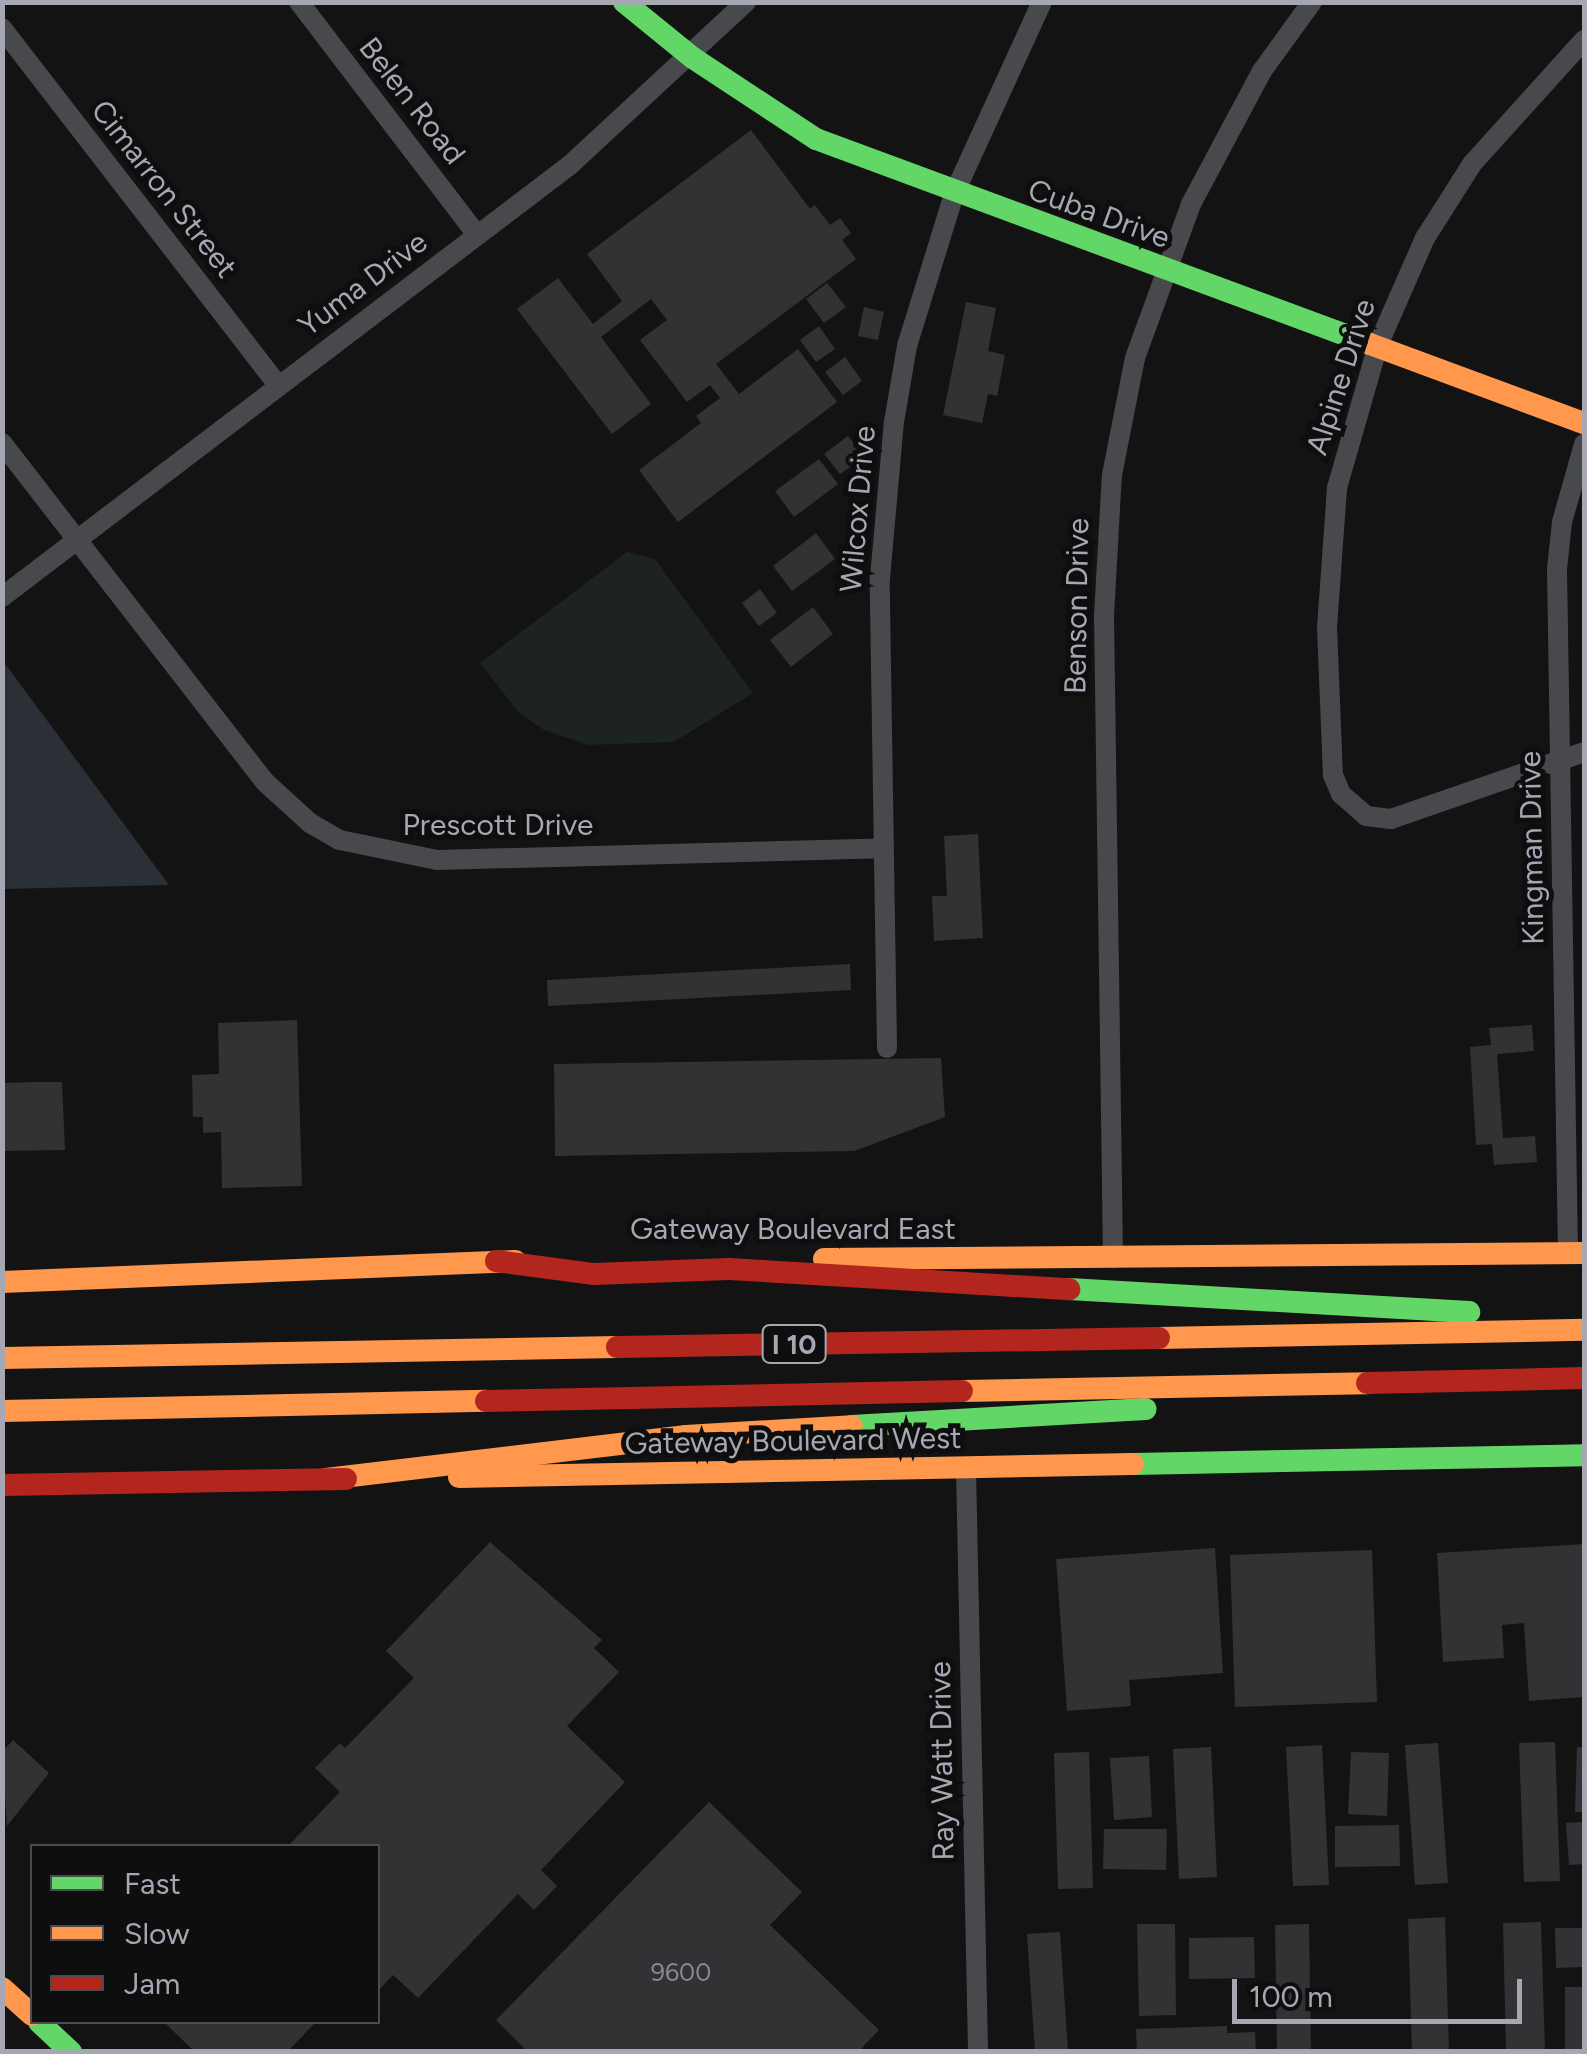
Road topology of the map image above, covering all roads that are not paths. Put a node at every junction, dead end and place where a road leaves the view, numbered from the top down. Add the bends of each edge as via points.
1 (298, 2) edge
2 (624, 2) edge
3 (746, 2) edge
4 (1042, 2) edge
5 (1312, 2) edge
6 (2, 28) edge
7 (1584, 40) edge
8 (693, 58) junction
9 (954, 194) junction
10 (477, 235) junction
11 (1165, 269) junction
12 (1378, 345) junction
13 (278, 385) junction
14 (1584, 423) edge
15 (2, 443) edge
16 (1584, 444) edge
17 (78, 539) junction
18 (2, 596) edge
19 (1584, 752) edge
20 (1562, 759) junction
21 (881, 848) junction
22 (887, 1048) dead end
23 (1576, 1254) edge
24 (1113, 1258) junction
25 (496, 1261) junction
26 (2, 1282) edge
27 (1584, 1328) edge
28 (2, 1358) edge
29 (1584, 1378) edge
30 (1415, 1380) junction
31 (2, 1411) edge
32 (1584, 1455) edge
33 (966, 1468) junction
34 (326, 1480) junction
35 (2, 1485) edge
36 (5, 1995) edge
37 (30, 2014) edge
38 (41, 2024) edge
39 (71, 2052) edge
40 (978, 2052) edge

1 - 10 street, Belen Road
2 - 8 main road, Cuba Drive
3 - 8 street, Yuma Drive
4 - 9 street, Wilcox Drive
5 - 11 street, Benson Drive via 1230,125
6 - 13 street, Cimarron Street
7 - 12 street, Alpine Drive via 1472,164 1425,238
8 - 9 main road, Cuba Drive via 816,139
8 - 10 street, Yuma Drive
9 - 11 main road, Cuba Drive
9 - 21 street, Wilcox Drive via 907,346 884,504
10 - 13 street, Yuma Drive
11 - 12 main road, Cuba Drive
11 - 24 street, Benson Drive via 1135,358 1105,547
12 - 14 main road, Cuba Drive
12 - 20 street, Alpine Drive via 1337,488 1329,561 1330,722 1340,794 1366,816 1391,819
13 - 17 street, Yuma Drive
15 - 17 street, Prescott Drive
16 - 20 street, Kingman Drive via 1562,522 1557,569
17 - 18 street, Yuma Drive
17 - 21 street, Prescott Drive via 265,782 340,840 437,860
19 - 20 street
20 - 23 street, Kingman Drive
21 - 22 street, Wilcox Drive
23 - 24 main road, Gateway Boulevard East
24 - 25 main road, Gateway Boulevard East
25 - 26 main road, Gateway Boulevard East
25 - 27 main road via 594,1274 730,1269 1453,1310
27 - 28 main road, I 10
29 - 30 main road, I 10
30 - 31 main road, I 10
30 - 34 main road via 1270,1406 686,1436
32 - 33 main road, Gateway Boulevard West
33 - 34 main road, Gateway Boulevard West
33 - 40 street, Ray Watt Drive
34 - 35 main road, Gateway Boulevard West
36 - 37 main road
38 - 39 main road

